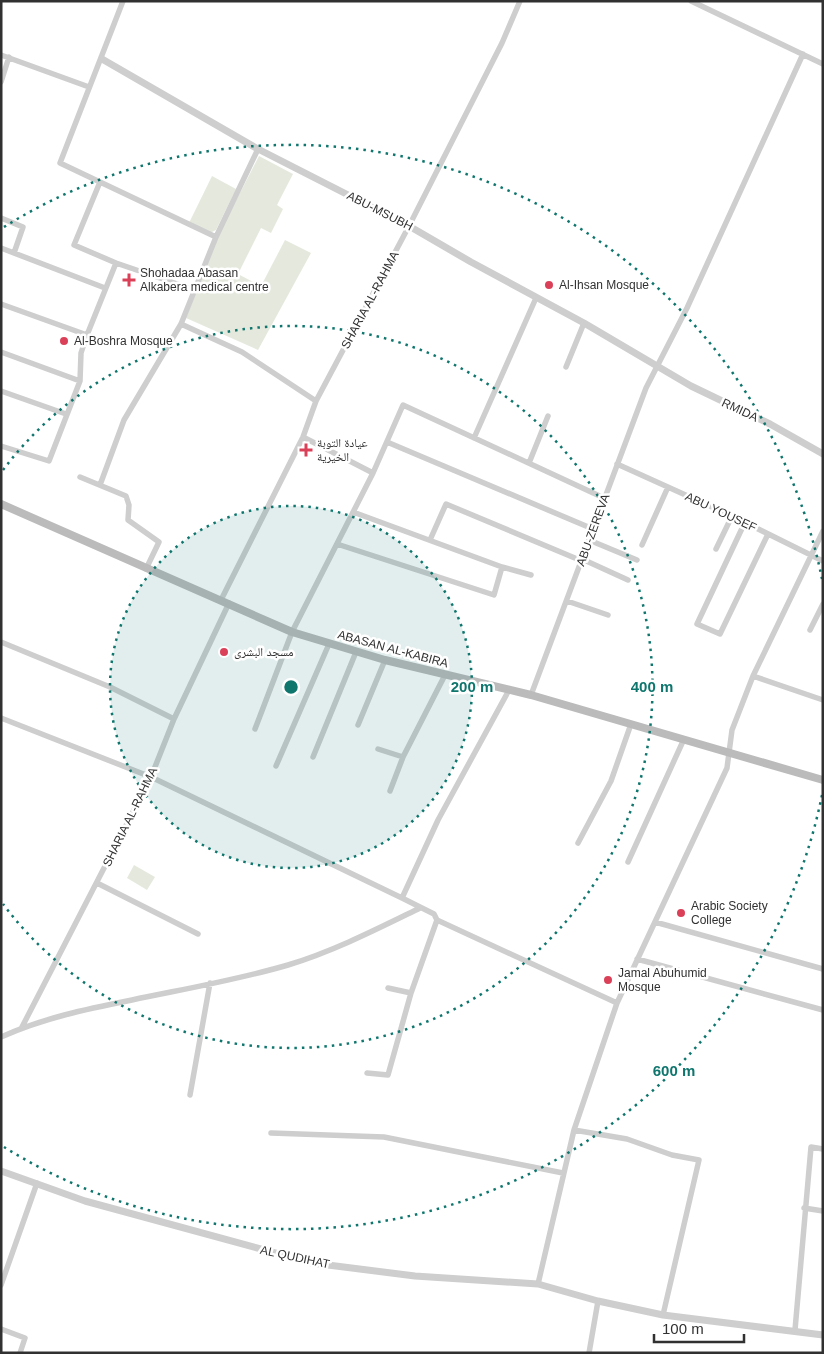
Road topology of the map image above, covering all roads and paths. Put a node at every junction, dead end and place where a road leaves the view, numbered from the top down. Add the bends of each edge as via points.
1 (123, 1) edge
2 (520, 1) edge
3 (691, 1) edge
4 (803, 54) junction
5 (1, 55) edge
6 (10, 57) junction
7 (102, 59) junction
8 (823, 64) edge
9 (1, 82) edge
10 (89, 87) junction
11 (258, 150) junction
12 (100, 182) junction
13 (1, 218) edge
14 (409, 226) junction
15 (216, 237) junction
16 (1, 248) edge
17 (14, 253) junction
18 (116, 263) junction
19 (105, 288) junction
20 (195, 290) junction
21 (536, 298) junction
22 (1, 304) edge
23 (584, 322) junction
24 (181, 324) junction
25 (86, 335) junction
26 (1, 352) edge
27 (657, 366) junction
28 (566, 367) dead end
29 (80, 381) junction
30 (1, 391) edge
31 (316, 401) junction
32 (66, 414) junction
33 (548, 416) dead end
34 (303, 437) junction
35 (474, 438) junction
36 (387, 442) junction
37 (1, 446) edge
38 (823, 454) edge
39 (529, 463) junction
40 (617, 464) junction
41 (373, 473) junction
42 (80, 477) dead end
43 (100, 485) junction
44 (668, 487) junction
45 (604, 498) junction
46 (1, 504) edge
47 (353, 512) junction
48 (732, 516) junction
49 (745, 522) junction
50 (593, 529) junction
51 (823, 531) edge
52 (768, 534) junction
53 (430, 540) junction
54 (589, 540) junction
55 (337, 544) junction
56 (642, 545) dead end
57 (716, 549) dead end
58 (810, 556) junction
59 (582, 560) junction
60 (637, 560) dead end
61 (823, 561) edge
62 (502, 568) junction
63 (146, 569) junction
64 (531, 576) dead end
65 (628, 580) dead end
66 (567, 601) junction
67 (225, 602) junction
68 (823, 604) edge
69 (608, 615) dead end
70 (810, 630) dead end
71 (292, 632) junction
72 (1, 642) edge
73 (329, 644) junction
74 (356, 652) junction
75 (384, 660) junction
76 (446, 675) junction
77 (753, 676) junction
78 (510, 690) junction
79 (531, 695) junction
80 (823, 700) edge
81 (1, 718) edge
82 (174, 719) junction
83 (631, 724) junction
84 (358, 726) dead end
85 (255, 729) dead end
86 (684, 739) junction
87 (378, 749) dead end
88 (730, 752) junction
89 (403, 757) junction
90 (313, 758) dead end
91 (276, 766) dead end
92 (151, 777) junction
93 (823, 780) edge
94 (390, 791) dead end
95 (578, 842) dead end
96 (628, 862) dead end
97 (97, 883) junction
98 (402, 898) junction
99 (420, 908) junction
100 (437, 920) junction
101 (655, 922) junction
102 (198, 934) dead end
103 (636, 959) junction
104 (823, 969) edge
105 (210, 983) junction
106 (388, 988) dead end
107 (411, 994) junction
108 (617, 1003) junction
109 (823, 1010) edge
110 (22, 1027) junction
111 (1, 1037) edge
112 (367, 1073) dead end
113 (190, 1095) dead end
114 (574, 1130) junction
115 (271, 1133) dead end
116 (823, 1149) edge
117 (1, 1170) edge
118 (564, 1173) junction
119 (37, 1183) junction
120 (804, 1208) junction
121 (823, 1211) edge
122 (538, 1284) junction
123 (1, 1285) edge
124 (598, 1301) junction
125 (663, 1315) junction
126 (1, 1329) edge
127 (794, 1330) junction
128 (823, 1335) edge
129 (20, 1353) edge
130 (589, 1353) edge

1 - 7 street
2 - 14 street, SHARIA AL-RAHMA
3 - 4 street
4 - 8 street
4 - 27 street, ABU-ZEREVA via 688,308
5 - 6 street
6 - 9 street
6 - 10 street
7 - 10 street
7 - 11 street, ABU-MSUBH
10 - 12 street via 60,164
11 - 14 street, ABU-MSUBH
11 - 15 street
12 - 15 street
12 - 18 street via 74,245
13 - 17 street via 22,227
14 - 21 street, ABU-MSUBH
14 - 31 street, SHARIA AL-RAHMA
15 - 20 street
16 - 17 street
17 - 19 street
18 - 19 street
18 - 20 street
19 - 25 street
20 - 24 street
21 - 23 street, ABU-MSUBH
21 - 35 street
22 - 25 street
23 - 27 street, ABU-MSUBH
23 - 28 street
24 - 31 street via 242,352
24 - 43 street via 124,420
25 - 29 street via 81,353
26 - 29 street
27 - 38 street, RMIDA
27 - 40 street, ABU-ZEREVA
29 - 32 street
30 - 32 street
31 - 34 street, SHARIA AL-RAHMA
32 - 37 street via 49,461
33 - 39 street
34 - 41 street
34 - 67 street, SHARIA AL-RAHMA
35 - 36 street via 403,404
35 - 39 street
36 - 41 street
36 - 50 street
39 - 45 street
40 - 44 street, ABU YOUSEF
40 - 45 street, ABU-ZEREVA
41 - 47 street
42 - 43 street
43 - 63 street via 126,496 128,520 159,542
44 - 48 street, ABU YOUSEF
44 - 56 street
45 - 50 street, ABU-ZEREVA
46 - 63 main road, ABASAN AL-KABIRA
47 - 53 street
47 - 55 street
48 - 49 street, ABU YOUSEF
48 - 57 street
49 - 52 street, ABU YOUSEF
49 - 52 street via 696,624 720,634
50 - 54 street, ABU-ZEREVA
51 - 58 street
52 - 58 street, ABU YOUSEF
53 - 59 street via 446,504
53 - 62 street
54 - 59 street, ABU-ZEREVA
54 - 60 street
55 - 62 street via 494,595
55 - 71 street
58 - 61 street, ABU YOUSEF
58 - 77 street
59 - 65 street
59 - 66 street, ABU-ZEREVA
62 - 64 street
63 - 67 main road, ABASAN AL-KABIRA
66 - 69 street
66 - 79 street, ABU-ZEREVA
67 - 71 main road, ABASAN AL-KABIRA
67 - 82 street, SHARIA AL-RAHMA
68 - 70 street
71 - 73 main road, ABASAN AL-KABIRA
71 - 85 street
72 - 82 street via 110,687
73 - 74 main road, ABASAN AL-KABIRA
73 - 91 street
74 - 75 main road, ABASAN AL-KABIRA
74 - 90 street
75 - 76 main road, ABASAN AL-KABIRA
75 - 84 street
76 - 78 main road, ABASAN AL-KABIRA
76 - 89 street
77 - 80 street
77 - 88 street via 732,730
78 - 79 main road, ABASAN AL-KABIRA
78 - 98 street via 438,820
79 - 83 main road, ABASAN AL-KABIRA
81 - 92 street
82 - 92 street, SHARIA AL-RAHMA
83 - 86 main road, ABASAN AL-KABIRA
83 - 95 street via 611,781
86 - 88 main road, ABASAN AL-KABIRA
86 - 96 street
87 - 89 street
88 - 93 main road, ABASAN AL-KABIRA
88 - 101 street via 727,768
89 - 94 street
92 - 97 street, SHARIA AL-RAHMA
92 - 98 street
97 - 102 street
97 - 110 street, SHARIA AL-RAHMA
98 - 99 street
99 - 100 street via 434,914
99 - 105 street via 325,952 287,965
100 - 107 street
100 - 108 street
101 - 103 street
101 - 104 street
103 - 108 street
103 - 109 street
105 - 110 street via 84,1009
105 - 113 street
106 - 107 street
107 - 112 street via 388,1075
108 - 114 street
110 - 111 street
114 - 118 street
114 - 125 street via 627,1139 672,1155 699,1160
115 - 118 street via 384,1137
116 - 120 street via 811,1147
117 - 119 street, AL QUDIHAT
118 - 122 street
119 - 122 street, AL QUDIHAT via 95,1204 312,1263 415,1276
119 - 123 street
120 - 121 street
120 - 127 street
122 - 124 street, AL QUDIHAT
124 - 125 street, AL QUDIHAT
124 - 130 street
125 - 127 street, AL QUDIHAT
126 - 129 street via 26,1338
127 - 128 street, AL QUDIHAT

